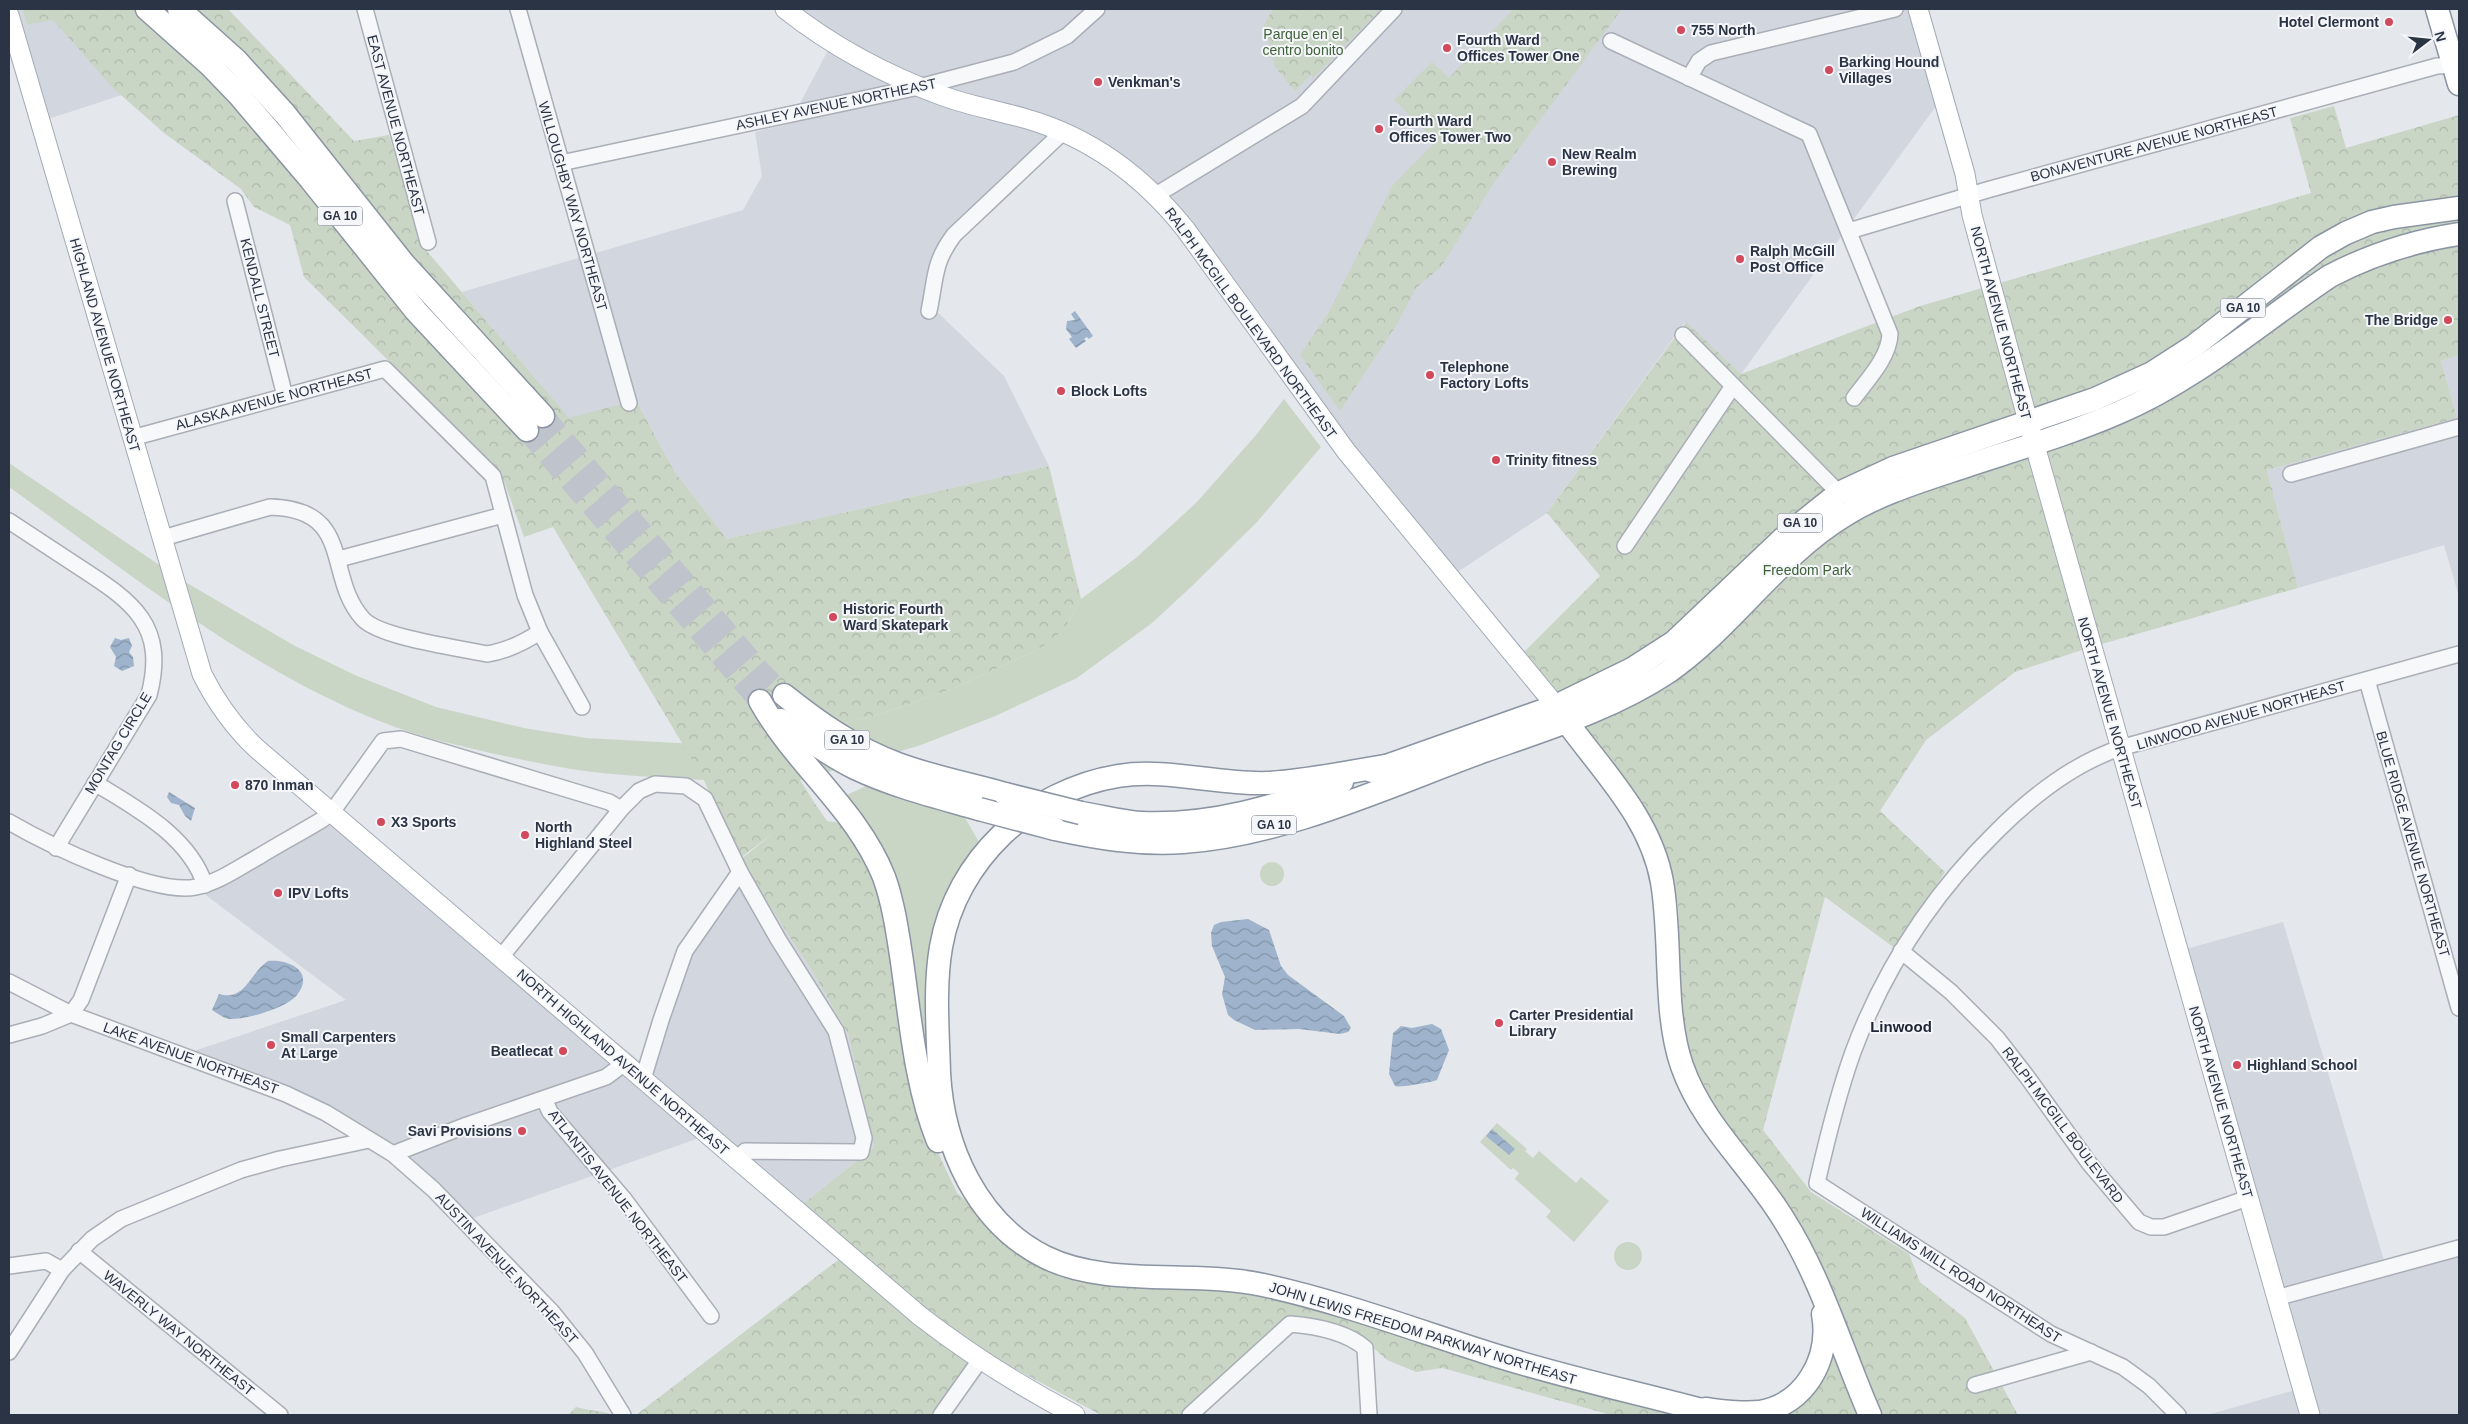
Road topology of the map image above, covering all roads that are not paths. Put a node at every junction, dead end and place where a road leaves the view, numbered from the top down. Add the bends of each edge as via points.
1 (147, 9) edge
2 (179, 9) edge
3 (365, 9) edge
4 (518, 9) edge
5 (785, 9) edge
6 (1097, 9) edge
7 (1394, 9) edge
8 (1895, 9) edge
9 (1918, 9) edge
10 (2437, 9) edge
11 (9, 20) edge
12 (1611, 41) dead end
13 (2457, 71) edge
14 (1689, 78) junction
15 (919, 87) junction
16 (1064, 132) junction
17 (561, 163) junction
18 (1156, 195) junction
19 (1968, 196) junction
20 (235, 201) dead end
21 (2457, 207) edge
22 (1849, 231) junction
23 (2459, 234) edge
24 (428, 242) dead end
25 (929, 311) dead end
26 (1683, 335) dead end
27 (1733, 386) junction
28 (285, 396) junction
29 (1854, 398) dead end
30 (629, 403) dead end
31 (2028, 421) junction
32 (2459, 427) edge
33 (132, 438) junction
34 (2034, 443) junction
35 (2291, 474) dead end
36 (1839, 493) junction
37 (503, 515) junction
38 (9, 521) edge
39 (163, 538) junction
40 (1625, 546) dead end
41 (339, 559) junction
42 (540, 632) junction
43 (2459, 654) edge
44 (202, 674) joint
45 (2367, 680) junction
46 (784, 695) tunnel mouth
47 (582, 707) dead end
48 (1561, 714) junction
49 (2120, 748) junction
50 (1385, 766) junction
51 (95, 784) junction
52 (622, 810) junction
53 (332, 812) junction
54 (9, 822) edge
55 (56, 848) junction
56 (740, 872) junction
57 (129, 875) junction
58 (205, 885) junction
59 (1901, 952) junction
60 (501, 957) junction
61 (9, 982) edge
62 (2459, 1008) edge
63 (71, 1014) junction
64 (9, 1035) edge
65 (625, 1063) junction
66 (644, 1079) junction
67 (544, 1099) junction
68 (369, 1140) junction
69 (393, 1154) junction
70 (737, 1159) junction
71 (1817, 1183) joint
72 (2248, 1198) junction
73 (990, 1214) junction
74 (2459, 1248) edge
75 (78, 1251) junction
76 (9, 1266) edge
77 (1809, 1268) junction
78 (62, 1270) junction
79 (2276, 1298) junction
80 (710, 1316) dead end
81 (9, 1352) edge
82 (2091, 1352) junction
83 (980, 1360) junction
84 (1975, 1385) dead end
85 (1694, 1408) junction
86 (280, 1415) edge
87 (623, 1415) edge
88 (941, 1415) edge
89 (1076, 1415) edge
90 (1190, 1415) edge
91 (1369, 1415) edge
92 (1720, 1415) edge
93 (1870, 1415) edge
94 (2178, 1415) edge
95 (2310, 1415) edge

1 - 2 highway, GA 10 via 238,94 416,311 535,423 285,114 236,60
3 - 24 street, EAST AVENUE NORTHEAST
4 - 17 street, WILLOUGHBY WAY NORTHEAST
5 - 15 main road, RALPH MCGILL BOULEVARD NORTHEAST via 845,51
6 - 15 street, ASHLEY AVENUE NORTHEAST via 1067,36 1014,62
7 - 18 street via 1302,106
8 - 14 street via 1710,54 1699,61
9 - 19 main road, NORTH AVENUE NORTHEAST via 1965,174
10 - 13 highway
11 - 33 main road, HIGHLAND AVENUE NORTHEAST
12 - 14 street
13 - 19 street, BONAVENTURE AVENUE NORTHEAST via 2436,66
14 - 22 street via 1808,134
15 - 16 main road, RALPH MCGILL BOULEVARD NORTHEAST
15 - 17 street, ASHLEY AVENUE NORTHEAST
16 - 18 main road, RALPH MCGILL BOULEVARD NORTHEAST via 1119,163
16 - 25 street via 954,235 942,252 935,271
17 - 30 street, WILLOUGHBY WAY NORTHEAST
18 - 48 main road, RALPH MCGILL BOULEVARD NORTHEAST via 1186,230 1346,451
19 - 22 street, BONAVENTURE AVENUE NORTHEAST
19 - 31 main road, NORTH AVENUE NORTHEAST
20 - 28 street, KENDALL STREET
21 - 31 highway, GA 10 via 2372,222 2346,233 2321,247 2172,361 2095,399
22 - 29 street via 1890,334 1884,355
23 - 34 highway, GA 10 via 2396,246 2355,262 2152,397 2117,414
26 - 27 street
27 - 36 street
27 - 40 street
28 - 33 street, ALASKA AVENUE NORTHEAST
28 - 37 street, ALASKA AVENUE NORTHEAST via 385,369 493,476
31 - 34 main road, NORTH AVENUE NORTHEAST
31 - 36 highway, GA 10 via 1893,468
32 - 35 street
33 - 39 main road, HIGHLAND AVENUE NORTHEAST
34 - 48 highway, GA 10 via 1916,483 1844,516 1788,561 1693,654 1648,684 1602,708
34 - 49 main road, NORTH AVENUE NORTHEAST
36 - 48 highway, GA 10 via 1788,533 1674,642
37 - 41 street
37 - 42 street via 525,595
38 - 51 street, MONTAG CIRCLE via 118,592 142,618 148,630 154,660 149,695
39 - 41 street via 270,507 288,507 305,512 318,522 331,538
39 - 44 main road, HIGHLAND AVENUE NORTHEAST
41 - 42 street via 350,598 364,620 392,634 487,654 518,646
42 - 47 street
43 - 45 street, LINWOOD AVENUE NORTHEAST
44 - 53 main road, NORTH HIGHLAND AVENUE NORTHEAST via 215,699 242,734
45 - 49 street, LINWOOD AVENUE NORTHEAST
45 - 62 street, BLUE RIDGE AVENUE NORTHEAST
46 - 50 highway, GA 10, bridge via 835,733 870,752 918,771 1081,813 1140,823 1212,820 1282,802
48 - 50 highway, GA 10
48 - 73 highway, GA 10, bridge via 1332,808 1246,832 1182,842 1142,842 1100,839 1055,829 888,782 837,759 760,701 773,726 841,806 877,861 890,898 932,1126 952,1171
48 - 77 highway via 1629,804 1649,839 1662,880 1675,1040 1693,1094 1727,1145 1766,1192
49 - 59 street, LINWOOD AVENUE NORTHEAST via 2074,769 2008,820 1949,882
49 - 72 main road, NORTH AVENUE NORTHEAST
50 - 73 highway via 1268,783 1162,774 1114,777 1082,785 1054,797 1007,829 990,847 965,881 948,918 937,990 944,1112 963,1170
51 - 55 street, MONTAG CIRCLE
51 - 58 street via 154,821 178,842
52 - 53 street via 609,802 401,739 383,741
52 - 56 street via 639,792 655,784 686,786 705,799
52 - 60 street
53 - 58 street via 226,876
53 - 60 main road, NORTH HIGHLAND AVENUE NORTHEAST
54 - 55 street
55 - 57 street
56 - 66 street via 685,951
56 - 70 street via 836,1031 864,1138 861,1152 745,1151
57 - 58 street via 170,888
57 - 63 street via 81,1000
59 - 71 street, LINWOOD AVENUE NORTHEAST via 1853,1053
59 - 72 street, RALPH MCGILL BOULEVARD via 1951,992 1997,1038 2089,1163 2139,1222 2151,1227 2164,1227
60 - 65 main road, NORTH HIGHLAND AVENUE NORTHEAST
61 - 63 street, LAKE AVENUE NORTHEAST
63 - 64 street
63 - 68 street, LAKE AVENUE NORTHEAST via 286,1094 326,1113
65 - 66 main road, NORTH HIGHLAND AVENUE NORTHEAST
65 - 67 street via 606,1077
66 - 70 main road, NORTH HIGHLAND AVENUE NORTHEAST
67 - 69 street
67 - 80 street, ATLANTIS AVENUE NORTHEAST via 550,1112 624,1200
68 - 69 street, AUSTIN AVENUE NORTHEAST
68 - 75 street via 242,1170 121,1219
69 - 87 street, AUSTIN AVENUE NORTHEAST via 409,1165 552,1312 585,1353
70 - 83 main road, NORTH HIGHLAND AVENUE NORTHEAST via 920,1316
71 - 82 street, WILLIAMS MILL ROAD NORTHEAST via 2051,1334
72 - 79 main road, NORTH AVENUE NORTHEAST
73 - 85 highway, JOHN LEWIS FREEDOM PARKWAY NORTHEAST via 1041,1255 1088,1272 1206,1278 1267,1286 1374,1315 1492,1355
74 - 79 street
75 - 78 street
75 - 86 street, WAVERLY WAY NORTHEAST
76 - 78 street via 46,1261
77 - 85 highway via 1822,1313 1825,1339 1820,1361 1804,1386 1784,1403 1759,1412
77 - 93 highway
78 - 81 street
79 - 95 main road, NORTH AVENUE NORTHEAST
82 - 84 street
82 - 94 street, WILLIAMS MILL ROAD NORTHEAST via 2136,1375
83 - 88 street
83 - 89 main road, NORTH HIGHLAND AVENUE NORTHEAST
85 - 92 highway, JOHN LEWIS FREEDOM PARKWAY NORTHEAST
90 - 91 street via 1290,1324 1330,1330 1359,1342 1365,1348

